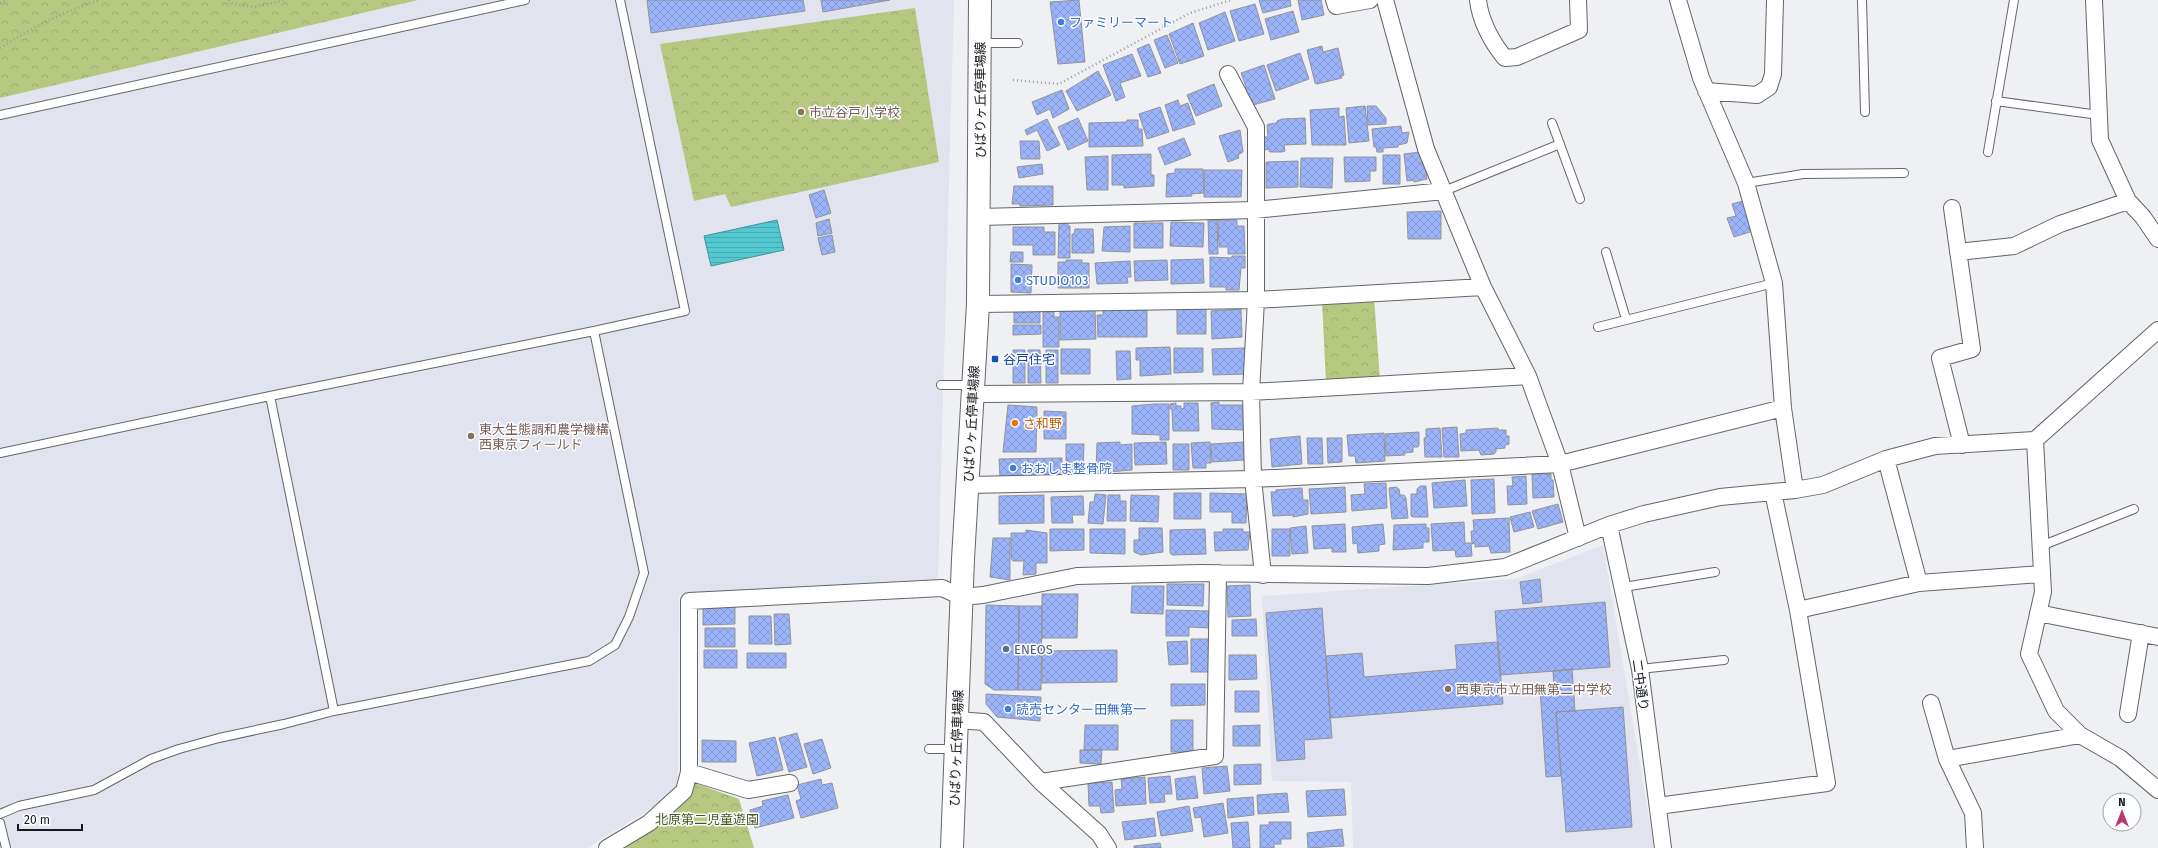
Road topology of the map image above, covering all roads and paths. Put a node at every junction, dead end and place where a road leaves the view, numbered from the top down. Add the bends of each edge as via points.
1 (8, 0) edge
2 (100, 0) edge
3 (229, 0) edge
4 (284, 0) edge
5 (525, 0) edge
6 (620, 0) edge
7 (980, 0) edge
8 (1232, 0) edge
9 (1334, 0) edge
10 (1370, 0) edge
11 (1385, 0) edge
12 (1478, 0) edge
13 (1578, 0) edge
14 (1678, 0) edge
15 (1775, 0) edge
16 (1862, 0) edge
17 (2014, 0) edge
18 (2094, 0) edge
19 (0, 3) edge
20 (980, 43) junction
21 (1018, 43) dead end
22 (0, 48) edge
23 (1228, 74) dead end
24 (1013, 80) dead end
25 (1706, 91) junction
26 (1996, 101) junction
27 (1865, 112) dead end
28 (0, 115) edge
29 (2099, 115) junction
30 (1552, 123) dead end
31 (1560, 144) junction
32 (1988, 152) dead end
33 (1904, 173) dead end
34 (1746, 183) junction
35 (1444, 191) junction
36 (1580, 199) dead end
37 (2128, 201) junction
38 (1952, 208) dead end
39 (1255, 210) junction
40 (980, 217) junction
41 (2158, 239) edge
42 (1606, 252) dead end
43 (1958, 252) junction
44 (1774, 282) junction
45 (1483, 287) junction
46 (1256, 300) junction
47 (978, 304) junction
48 (1626, 319) junction
49 (1598, 327) dead end
50 (2158, 330) edge
51 (594, 331) junction
52 (1528, 376) junction
53 (941, 385) dead end
54 (973, 389) junction
55 (1251, 392) junction
56 (270, 396) junction
57 (1783, 408) junction
58 (2035, 440) junction
59 (1962, 445) junction
60 (0, 453) edge
61 (1886, 459) junction
62 (1560, 464) junction
63 (1253, 479) junction
64 (968, 485) junction
65 (1795, 490) junction
66 (1773, 492) junction
67 (2134, 509) dead end
68 (1609, 525) junction
69 (1578, 538) junction
70 (2041, 546) junction
71 (1715, 572) dead end
72 (1218, 573) junction
73 (2042, 574) junction
74 (1263, 575) junction
75 (1919, 583) junction
76 (1624, 587) junction
77 (962, 597) junction
78 (1798, 610) junction
79 (2038, 613) junction
80 (2141, 633) junction
81 (2158, 636) edge
82 (1724, 660) dead end
83 (1640, 669) junction
84 (1931, 703) dead end
85 (334, 711) junction
86 (2128, 714) dead end
87 (958, 720) junction
88 (2080, 735) junction
89 (929, 748) dead end
90 (956, 748) junction
91 (1947, 759) junction
92 (689, 772) junction
93 (1041, 782) junction
94 (790, 783) dead end
95 (2158, 790) edge
96 (1658, 806) junction
97 (0, 814) edge
98 (0, 823) edge
99 (6, 848) edge
100 (607, 848) edge
101 (952, 848) edge
102 (1108, 848) edge
103 (1663, 848) edge
104 (1976, 848) edge

1 - 19 path
2 - 22 path via 40,24
3 - 4 path via 233,4 255,7
5 - 28 lane
6 - 51 lane via 685,311
7 - 20 main road, ひばりヶ丘停車場線
8 - 24 path via 1190,13 1059,84
9 - 10 street via 1336,6
11 - 35 street via 1426,149
12 - 13 street via 1496,47 1504,58 1517,57 1579,30
14 - 25 street
15 - 25 street via 1773,74 1768,88 1757,95
16 - 27 lane
17 - 26 lane
18 - 29 street
20 - 21 lane
20 - 40 main road, ひばりヶ丘停車場線
23 - 39 street via 1256,127
25 - 34 street
26 - 29 lane
26 - 32 lane
29 - 37 street via 2100,140
30 - 31 lane
31 - 35 lane
31 - 36 lane
33 - 34 lane via 1803,174
34 - 44 street
35 - 39 street
35 - 45 street
37 - 41 street
37 - 43 street via 2060,224 2014,246
38 - 43 street
39 - 40 street
39 - 46 street
40 - 47 main road, ひばりヶ丘停車場線
42 - 48 lane
43 - 59 street via 1972,349 1940,358
44 - 48 lane
44 - 57 street
45 - 46 street
45 - 52 street
46 - 47 street
46 - 55 street
47 - 54 main road, ひばりヶ丘停車場線
48 - 49 lane
50 - 58 street
51 - 56 lane
51 - 85 lane via 644,573 629,617 615,645 589,661
52 - 55 street
52 - 62 street
53 - 54 lane
54 - 55 street
54 - 64 main road, ひばりヶ丘停車場線
55 - 63 street
56 - 60 lane
56 - 85 lane
57 - 62 street
57 - 65 street
58 - 59 street
58 - 70 street
59 - 61 street via 1935,446
61 - 65 street via 1823,485
61 - 75 street
62 - 63 street
62 - 69 street
63 - 64 street
63 - 74 street
64 - 77 main road, ひばりヶ丘停車場線
65 - 66 street
66 - 68 street via 1720,498 1644,514
66 - 78 street
67 - 70 lane
68 - 69 street
68 - 76 street, 二中通り
69 - 74 street via 1504,567 1428,576
70 - 73 street
71 - 76 lane
72 - 74 street
72 - 77 street via 1077,576
72 - 93 street via 1215,756
73 - 75 street
73 - 79 street via 2043,592
75 - 78 street
76 - 83 street, 二中通り
77 - 87 main road, ひばりヶ丘停車場線
77 - 92 street via 942,588 689,601 693,710
78 - 96 street via 1827,783
79 - 80 street
79 - 88 street via 2029,654 2056,711
80 - 81 street
80 - 86 street
82 - 83 lane
83 - 96 street, 二中通り
84 - 91 street
85 - 97 lane via 179,748 151,759 94,790 19,806
87 - 90 main road, ひばりヶ丘停車場線
87 - 93 street via 984,722
88 - 91 street
88 - 95 street via 2120,758
89 - 90 lane
90 - 101 main road, ひばりヶ丘停車場線
91 - 104 street via 1973,813
92 - 94 street via 748,790
92 - 100 street via 684,791 649,823
93 - 102 street via 1099,834
96 - 103 street, 二中通り
98 - 99 lane

